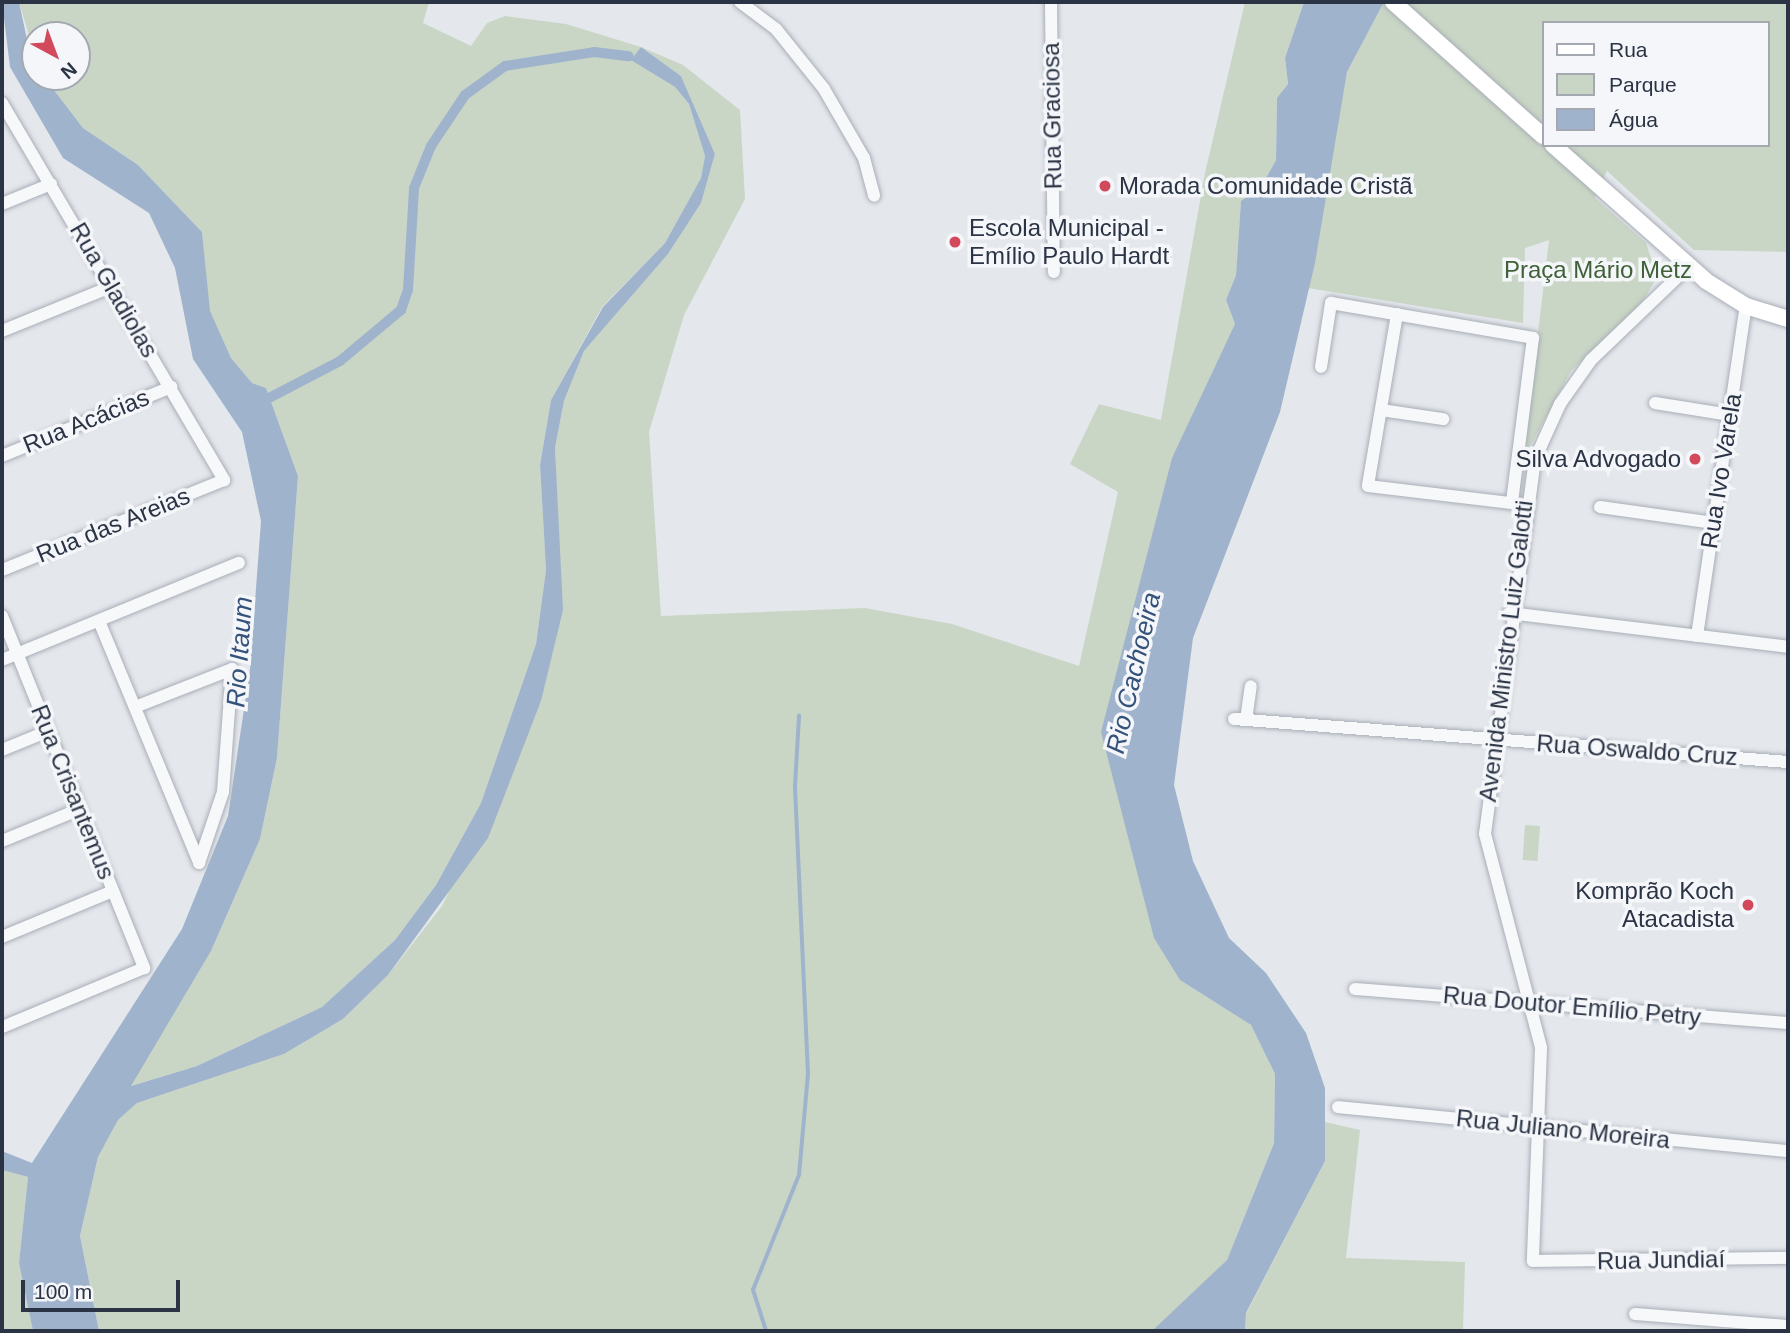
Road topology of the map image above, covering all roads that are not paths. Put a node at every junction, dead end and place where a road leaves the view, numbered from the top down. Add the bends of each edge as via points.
1 (740, 2) edge
2 (1051, 2) edge
3 (1393, 2) edge
4 (2, 103) edge
5 (1542, 135) edge
6 (1555, 147) edge
7 (51, 184) junction
8 (874, 196) dead end
9 (2, 204) edge
10 (1688, 267) junction
11 (1054, 272) dead end
12 (113, 286) junction
13 (1746, 306) junction
14 (1397, 314) junction
15 (1788, 319) edge
16 (2, 331) edge
17 (1321, 367) dead end
18 (171, 387) junction
19 (1655, 403) dead end
20 (1381, 410) junction
21 (1730, 415) junction
22 (1443, 419) dead end
23 (2, 456) edge
24 (224, 480) joint
25 (1518, 504) junction
26 (1600, 507) dead end
27 (1714, 523) junction
28 (239, 563) dead end
29 (2, 570) edge
30 (1509, 613) junction
31 (2, 616) edge
32 (99, 621) junction
33 (1697, 636) junction
34 (1788, 647) edge
35 (17, 654) junction
36 (2, 660) edge
37 (1251, 686) dead end
38 (135, 706) junction
39 (48, 731) junction
40 (1494, 739) junction
41 (2, 750) edge
42 (1788, 762) edge
43 (80, 809) junction
44 (2, 841) edge
45 (113, 891) junction
46 (2, 937) edge
47 (1355, 989) dead end
48 (1532, 1003) junction
49 (1788, 1023) edge
50 (2, 1027) edge
51 (1338, 1107) dead end
52 (1540, 1127) junction
53 (1788, 1151) edge
54 (1788, 1258) edge
55 (1533, 1261) joint
56 (1635, 1314) dead end
57 (1788, 1326) edge

1 - 8 street via 775,30 824,89 864,158
2 - 11 street, Rua Graciosa
3 - 5 main road
4 - 7 street, Rua Gladiolas
6 - 10 main road
7 - 9 street
7 - 12 street, Rua Gladiolas
10 - 13 main road
10 - 25 street, Avenida Ministro Luiz Galotti via 1572,384
12 - 16 street
12 - 18 street, Rua Gladiolas
13 - 15 main road
13 - 21 street, Rua Ivo Varela
14 - 17 street via 1331,303
14 - 20 street
14 - 25 street via 1534,338
18 - 23 street, Rua Acácias
18 - 24 street, Rua Gladiolas
19 - 21 street
20 - 22 street
20 - 25 street via 1368,486
21 - 27 street, Rua Ivo Varela
24 - 29 street, Rua das Areias
25 - 30 street, Avenida Ministro Luiz Galotti
26 - 27 street
27 - 33 street, Rua Ivo Varela
28 - 32 street
30 - 33 street
30 - 40 street, Avenida Ministro Luiz Galotti
31 - 35 street, Rua Crisantemus
32 - 35 street
32 - 38 street
33 - 34 street
35 - 36 street
35 - 39 street, Rua Crisantemus
37 - 40 street, Rua Oswaldo Cruz via 1240,720
38 - 38 street via 232,669 220,813 199,863
39 - 41 street
39 - 43 street, Rua Crisantemus
40 - 42 street, Rua Oswaldo Cruz
40 - 48 street, Avenida Ministro Luiz Galotti via 1487,850
43 - 44 street
43 - 45 street, Rua Crisantemus
45 - 46 street
45 - 50 street, Rua Crisantemus via 144,968
47 - 48 street, Rua Doutor Emílio Petry
48 - 49 street, Rua Doutor Emílio Petry
48 - 52 street, Avenida Ministro Luiz Galotti via 1541,1048
51 - 52 street, Rua Juliano Moreira
52 - 53 street, Rua Juliano Moreira
52 - 55 street, Avenida Ministro Luiz Galotti
54 - 55 street, Rua Jundiaí
56 - 57 street

